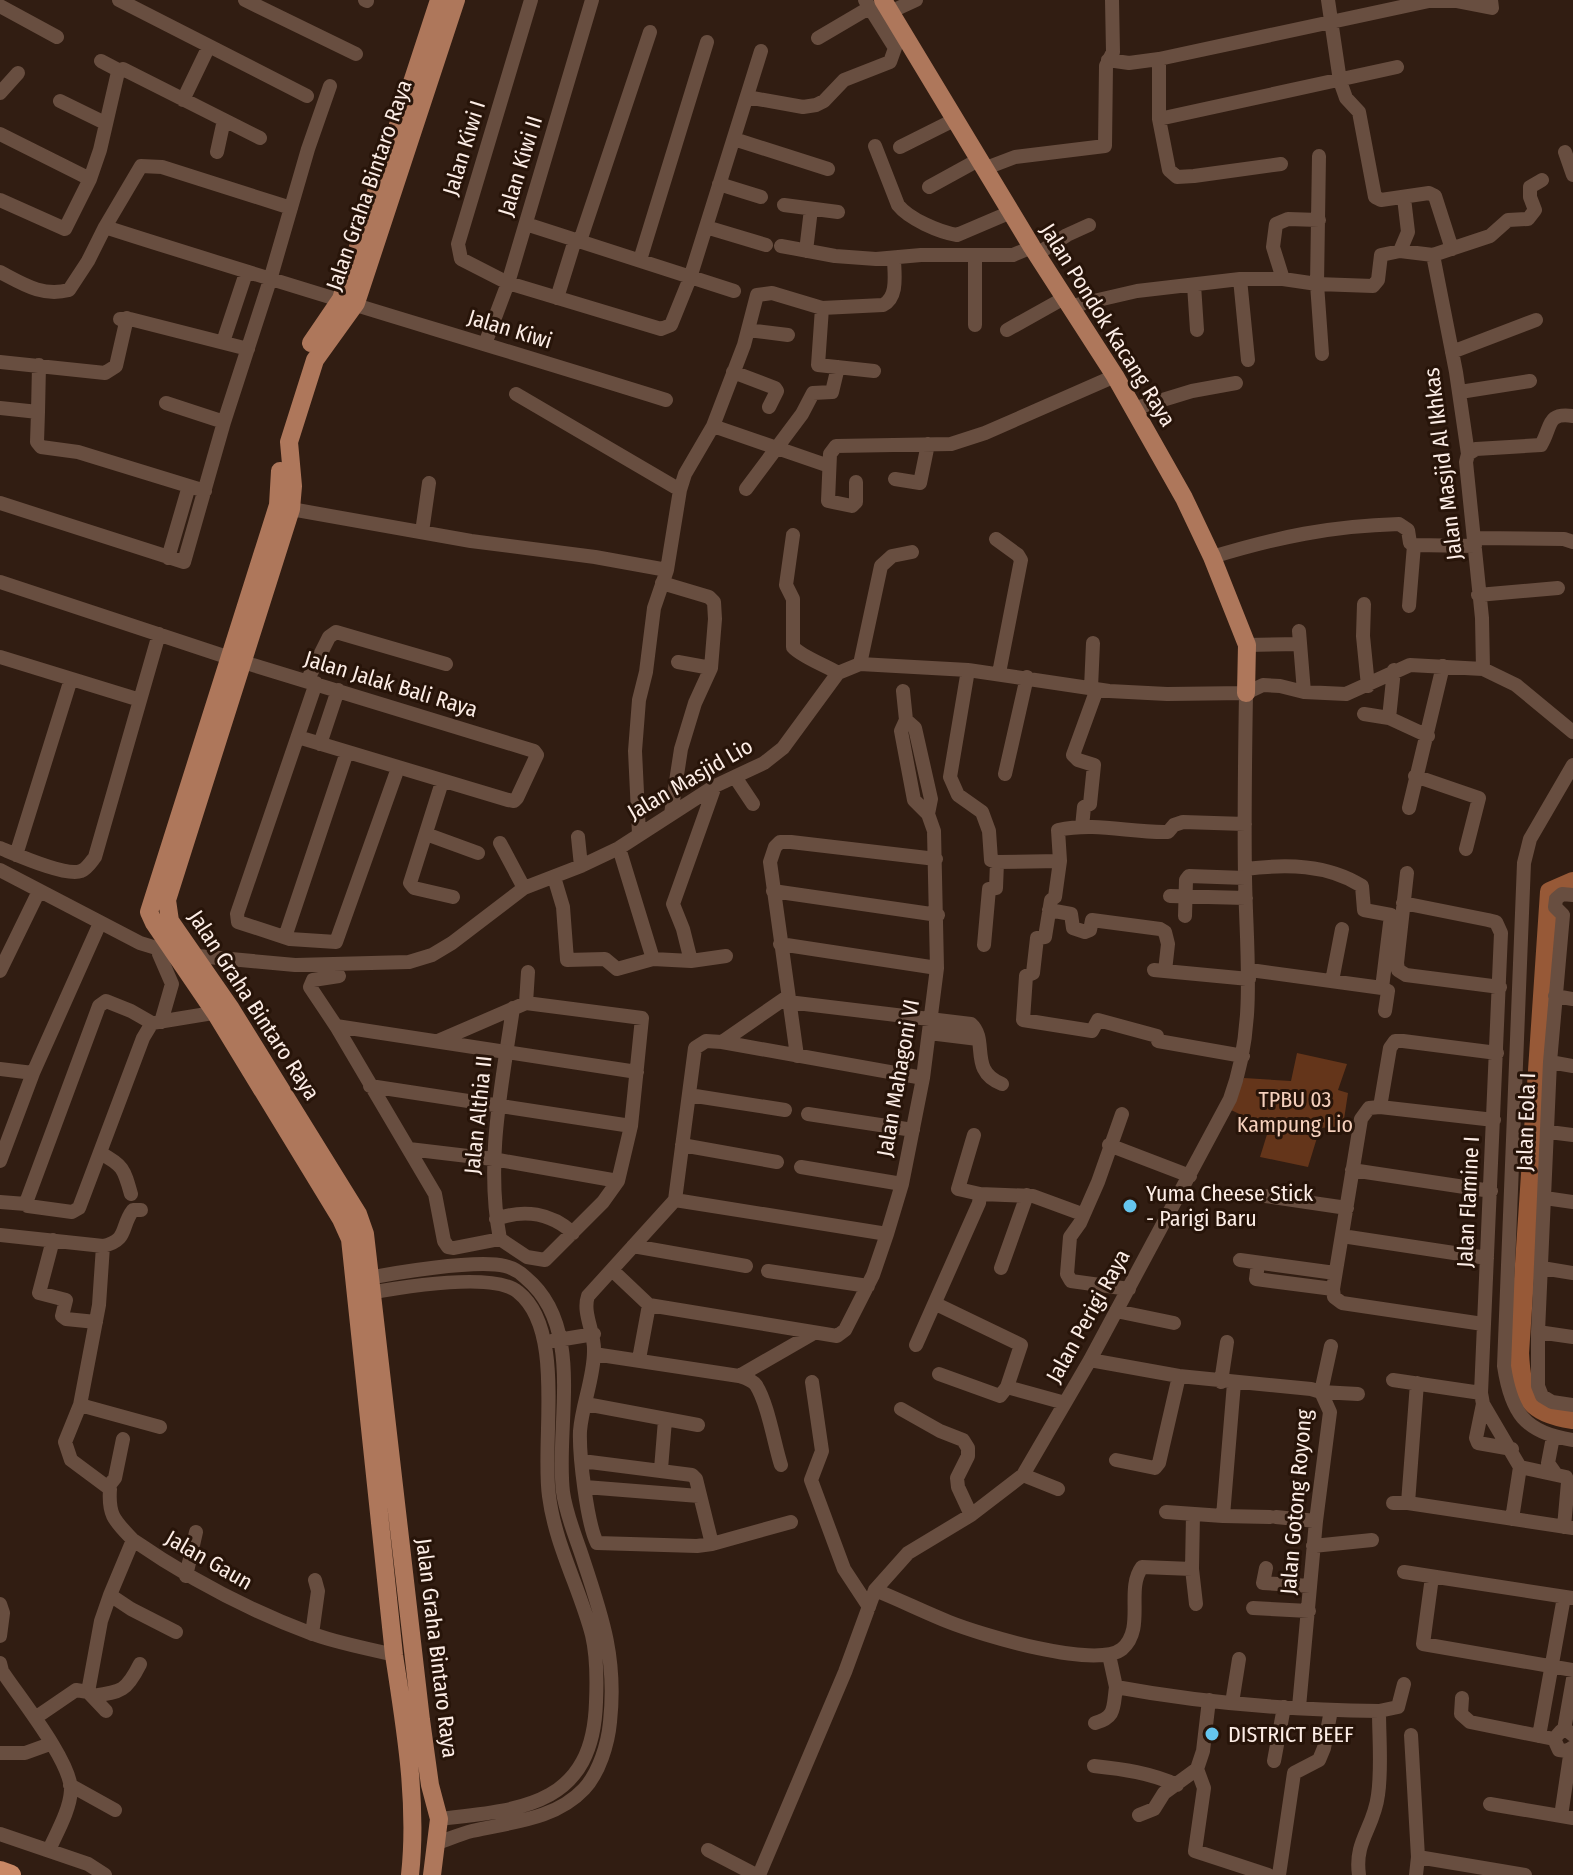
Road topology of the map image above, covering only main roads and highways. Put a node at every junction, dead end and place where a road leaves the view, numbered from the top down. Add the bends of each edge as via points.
1 (439, 0) edge
2 (456, 0) edge
3 (877, 5) edge
4 (401, 143) junction
5 (349, 301) junction
6 (237, 660) junction
7 (1246, 693) road end
8 (363, 1287) junction
9 (0, 1871) edge
10 (405, 1872) edge
11 (11, 1875) edge
12 (432, 1875) edge

1 - 4 main road, Jalan Graha Bintaro Raya
2 - 4 main road, Jalan Graha Bintaro Raya
3 - 7 main road, Jalan Pondok Kacang Raya via 956,119 1184,498 1247,645
4 - 5 main road, Jalan Graha Bintaro Raya
5 - 6 main road, Jalan Graha Bintaro Raya via 315,360 289,442 291,509
5 - 6 main road, Jalan Graha Bintaro Raya via 303,359 278,441 278,505
6 - 8 main road, Jalan Graha Bintaro Raya via 149,912 224,1011 341,1219
8 - 10 main road, Jalan Graha Bintaro Raya via 412,1818
8 - 12 main road, Jalan Graha Bintaro Raya via 430,1785 439,1819
9 - 11 highway

